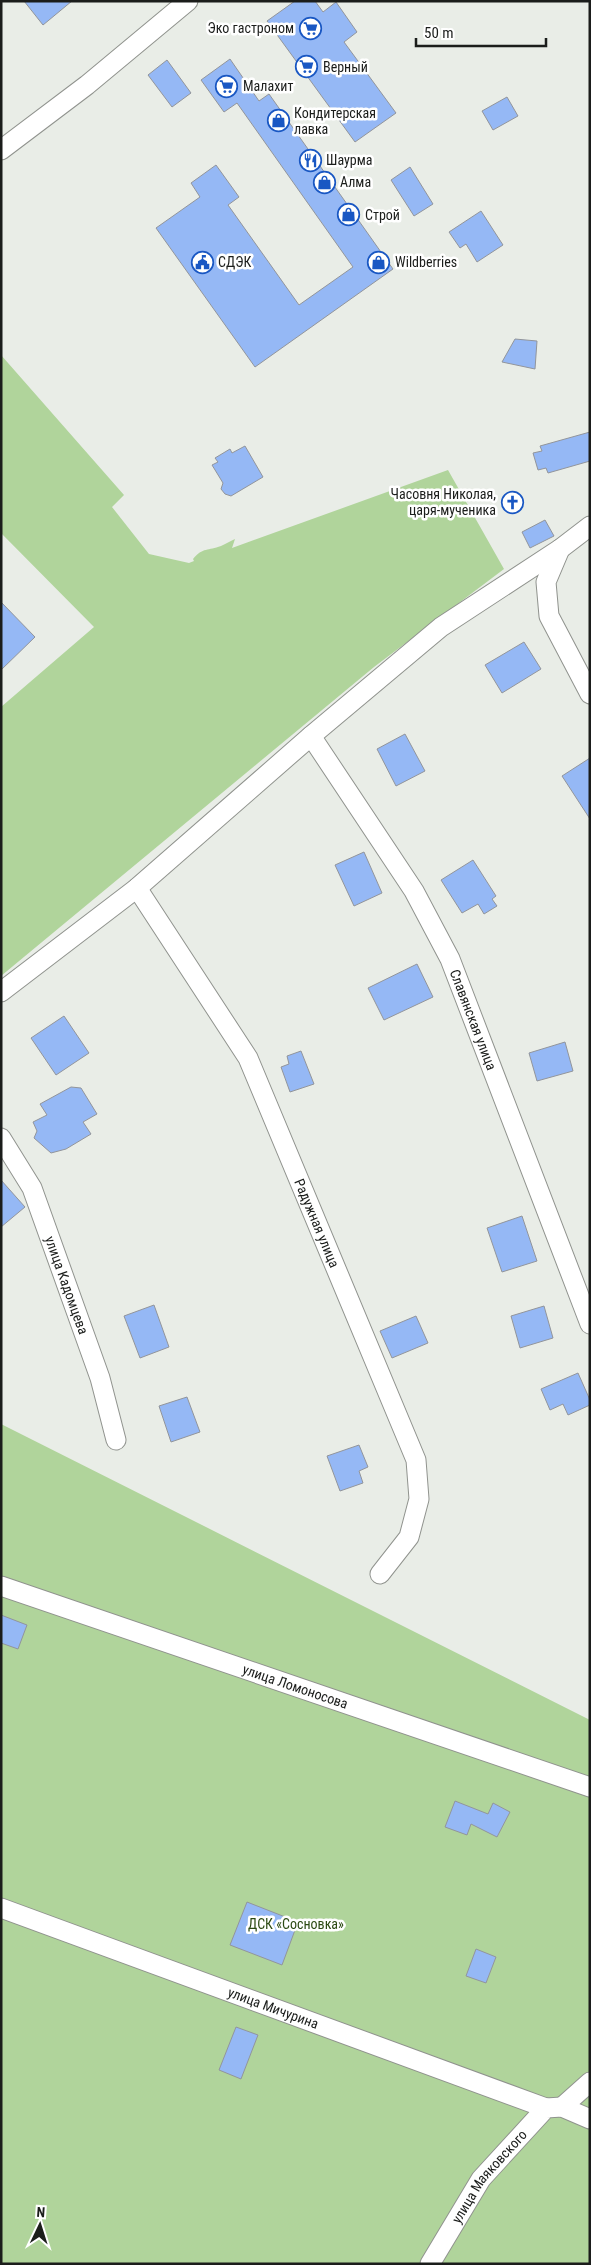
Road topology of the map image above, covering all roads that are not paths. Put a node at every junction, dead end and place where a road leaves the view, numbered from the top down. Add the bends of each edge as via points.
1 (188, 1) edge
2 (1, 150) edge
3 (590, 526) edge
4 (560, 549) junction
5 (590, 694) edge
6 (312, 736) junction
7 (137, 888) junction
8 (1, 992) edge
9 (1, 1138) edge
10 (590, 1324) edge
11 (116, 1440) dead end
12 (380, 1574) dead end
13 (1, 1586) edge
14 (590, 1786) edge
15 (1, 1908) edge
16 (590, 2082) edge
17 (554, 2108) junction
18 (590, 2119) edge
19 (430, 2264) edge

1 - 2 street via 87,85
3 - 4 street
4 - 5 street via 546,582 549,616
4 - 6 street via 441,627
6 - 7 street
6 - 10 street, Славянская улица via 414,891 450,959
7 - 8 street
7 - 12 street, Радужная улица via 248,1058 416,1460 419,1499 409,1537
9 - 11 street, улица Кадомцева via 32,1188 100,1378
13 - 14 street, улица Ломоносова
15 - 17 street, улица Мичурина
16 - 17 street
17 - 18 street, улица Мичурина
17 - 19 street, улица Маяковского via 481,2179

